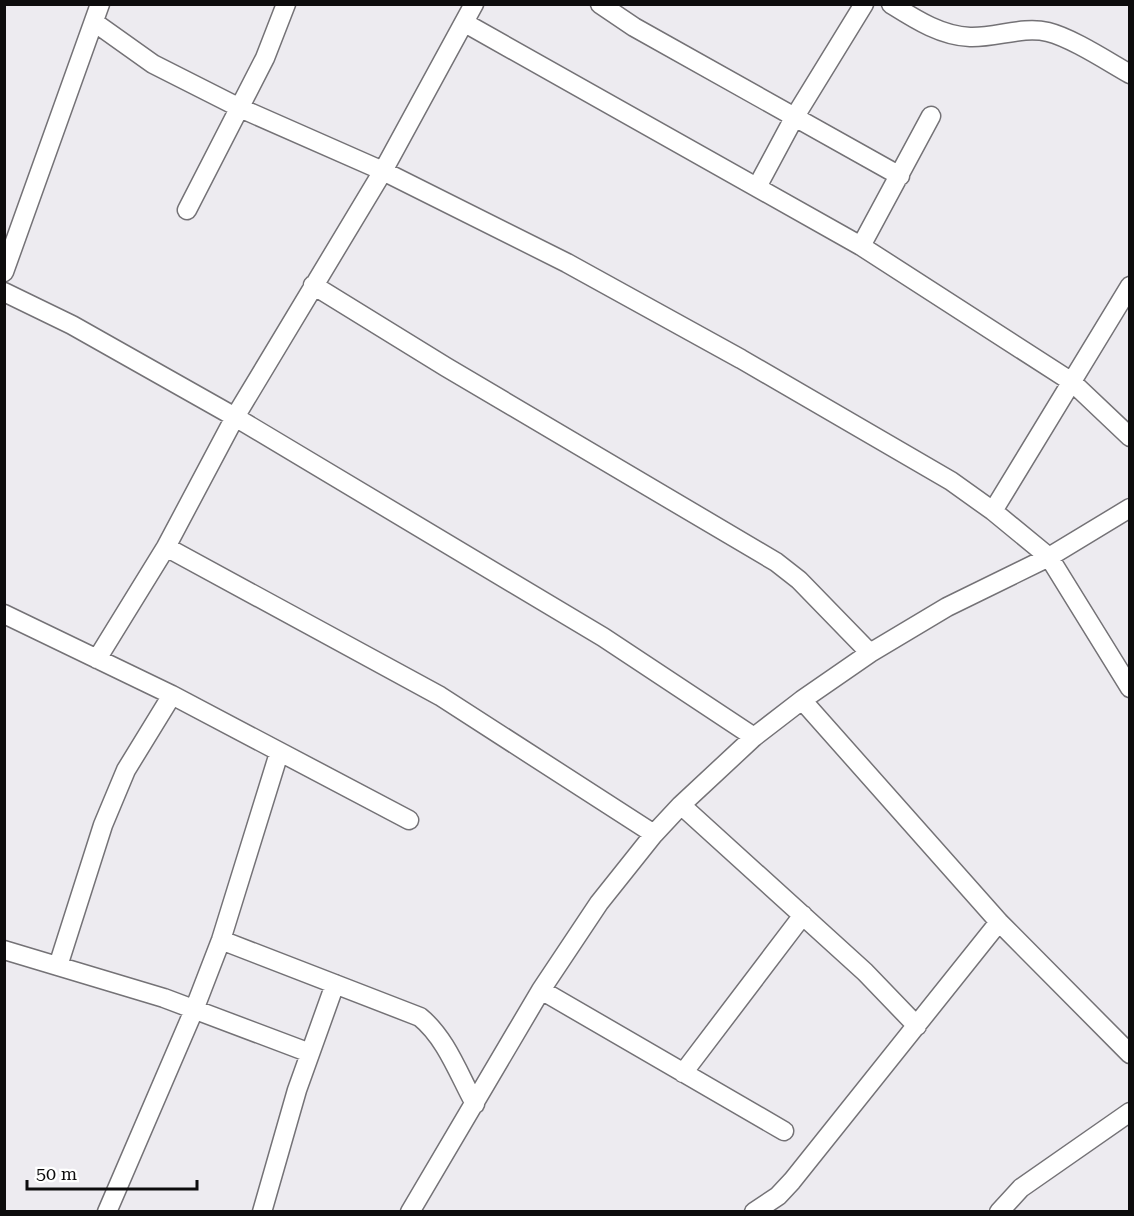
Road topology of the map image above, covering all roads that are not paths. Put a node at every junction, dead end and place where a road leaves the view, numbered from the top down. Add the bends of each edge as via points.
1 (100, 4) edge
2 (286, 4) edge
3 (474, 4) edge
4 (600, 4) edge
5 (864, 4) edge
6 (891, 4) edge
7 (94, 22) junction
8 (465, 23) junction
9 (1130, 74) edge
10 (240, 108) junction
11 (931, 116) dead end
12 (794, 118) junction
13 (382, 171) junction
14 (900, 176) junction
15 (757, 187) junction
16 (187, 210) dead end
17 (861, 246) junction
18 (4, 272) edge
19 (313, 285) junction
20 (1130, 285) edge
21 (4, 292) edge
22 (1072, 382) junction
23 (235, 417) junction
24 (1130, 436) edge
25 (1130, 508) edge
26 (993, 511) junction
27 (166, 547) junction
28 (1049, 557) junction
29 (4, 614) edge
30 (870, 653) junction
31 (97, 659) junction
32 (1130, 688) edge
33 (172, 695) junction
34 (802, 700) junction
35 (754, 737) junction
36 (279, 753) junction
37 (681, 805) junction
38 (409, 820) dead end
39 (654, 834) junction
40 (803, 915) junction
41 (999, 922) junction
42 (221, 940) junction
43 (4, 950) edge
44 (58, 966) junction
45 (335, 984) junction
46 (542, 990) junction
47 (194, 1010) junction
48 (916, 1026) junction
49 (310, 1053) junction
50 (1130, 1054) edge
51 (683, 1072) junction
52 (475, 1104) junction
53 (1130, 1112) edge
54 (784, 1131) dead end
55 (107, 1212) edge
56 (262, 1212) edge
57 (410, 1212) edge
58 (754, 1212) edge
59 (999, 1212) edge

1 - 7 street
2 - 10 street
3 - 8 street
4 - 12 street
5 - 12 street
6 - 9 street via 946,33 971,37 1048,32
7 - 10 street via 153,64
7 - 18 street
8 - 13 street
8 - 15 street
10 - 13 street
10 - 16 street
11 - 14 street
12 - 14 street
12 - 15 street
13 - 19 street
13 - 26 street via 567,263 741,359 951,481
14 - 17 street
15 - 17 street
17 - 22 street
19 - 23 street
19 - 30 street via 776,562 799,580
20 - 22 street
21 - 23 street via 72,325
22 - 24 street
22 - 26 street
23 - 27 street
23 - 35 street via 603,637
25 - 28 street
26 - 28 street
27 - 31 street
27 - 39 street via 440,696
28 - 30 street via 947,607
28 - 32 street
29 - 31 street
30 - 34 street
31 - 33 street
33 - 36 street
33 - 44 street via 126,770 112,803
34 - 35 street
34 - 41 street
35 - 37 street
36 - 38 street
36 - 42 street
37 - 39 street
37 - 40 street
39 - 46 street via 599,903
40 - 48 street
40 - 51 street
41 - 48 street
41 - 50 street
42 - 45 street
42 - 47 street
43 - 44 street
44 - 47 street
45 - 49 street
45 - 52 street via 420,1017 430,1025
46 - 51 street
46 - 52 street
47 - 49 street
47 - 55 street
48 - 58 street via 792,1181
49 - 56 street
51 - 54 street
52 - 57 street
53 - 59 street via 1022,1188

